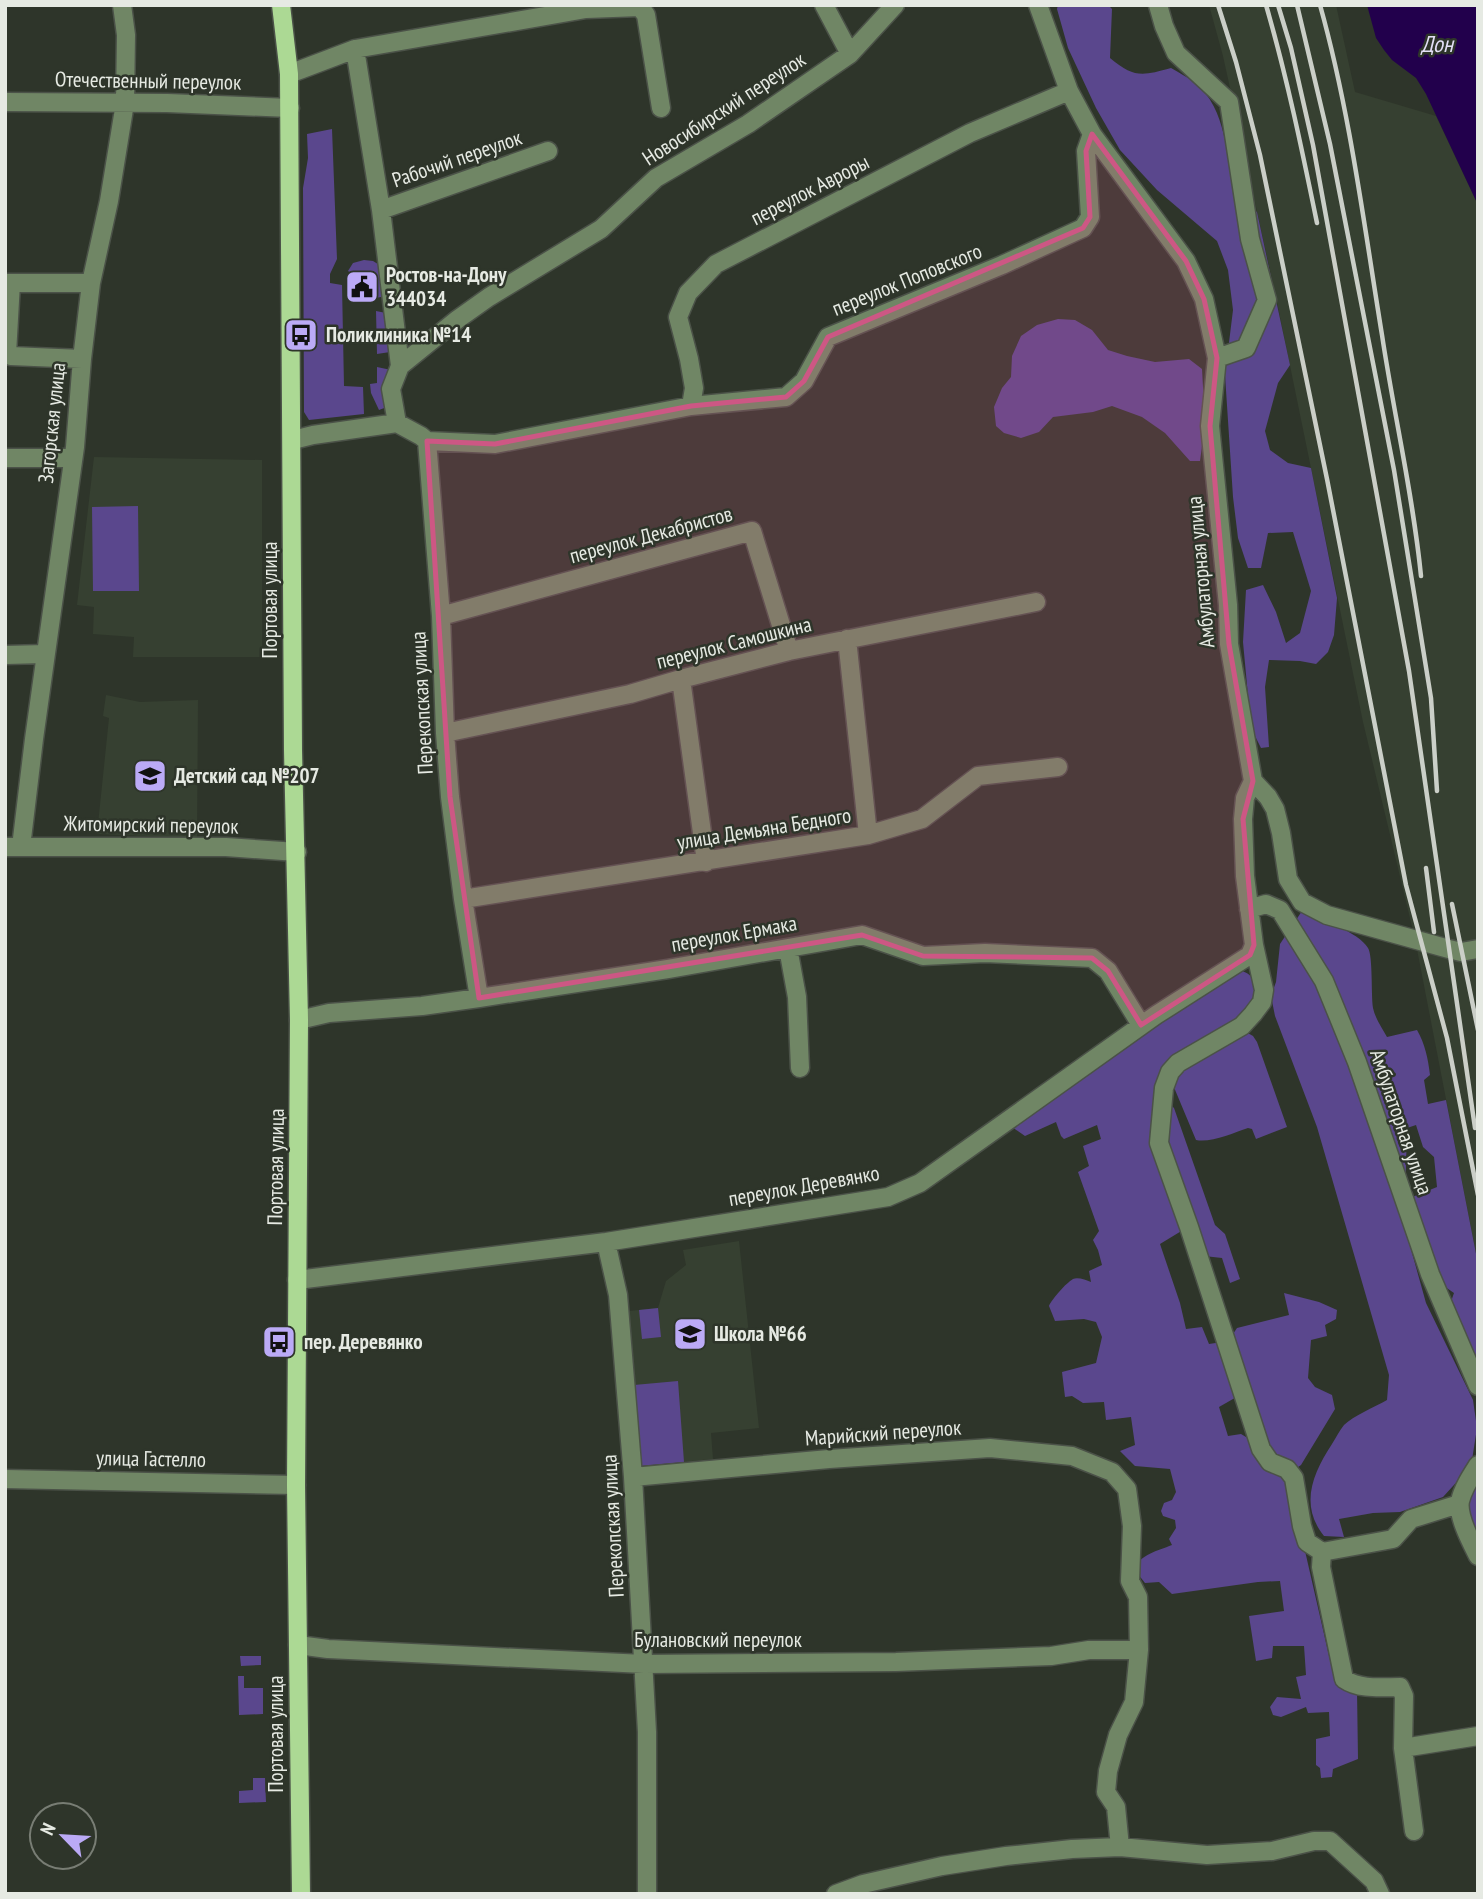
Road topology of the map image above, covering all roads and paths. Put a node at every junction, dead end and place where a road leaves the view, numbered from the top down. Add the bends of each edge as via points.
1 (122, 5) edge
2 (281, 5) edge
3 (824, 5) edge
4 (895, 5) edge
5 (1038, 5) edge
6 (1158, 5) edge
7 (587, 7) edge
8 (355, 49) junction
9 (850, 54) junction
10 (289, 74) junction
11 (1069, 91) junction
12 (5, 102) edge
13 (125, 103) junction
14 (290, 108) junction
15 (661, 108) dead end
16 (1093, 134) junction
17 (548, 151) dead end
18 (381, 210) junction
19 (8, 283) edge
20 (92, 283) junction
21 (1217, 358) junction
22 (82, 359) junction
23 (400, 366) junction
24 (691, 406) junction
25 (397, 423) junction
26 (293, 440) junction
27 (428, 441) junction
28 (5, 458) edge
29 (73, 458) junction
30 (1035, 602) dead end
31 (441, 616) junction
32 (847, 639) junction
33 (789, 651) junction
34 (45, 654) junction
35 (5, 655) edge
36 (681, 679) junction
37 (445, 733) junction
38 (1058, 767) dead end
39 (1253, 781) junction
40 (869, 835) junction
41 (13, 847) edge
42 (297, 852) junction
43 (706, 862) junction
44 (463, 899) junction
45 (1250, 909) junction
46 (788, 947) junction
47 (1478, 949) edge
48 (1252, 950) junction
49 (479, 998) junction
50 (299, 1020) junction
51 (1141, 1025) junction
52 (800, 1068) dead end
53 (606, 1242) junction
54 (297, 1280) junction
55 (1478, 1386) edge
56 (1478, 1465) edge
57 (633, 1477) junction
58 (5, 1479) edge
59 (296, 1485) junction
60 (1459, 1504) junction
61 (1322, 1552) junction
62 (1478, 1556) edge
63 (298, 1645) junction
64 (1139, 1650) junction
65 (643, 1664) junction
66 (1478, 1736) edge
67 (1403, 1748) junction
68 (1414, 1831) dead end
69 (1121, 1847) junction
70 (1377, 1888) edge
71 (301, 1894) edge
72 (647, 1894) edge
73 (836, 1894) edge

1 - 13 street, Загорская улица
2 - 10 main road, Портовая улица
3 - 9 street
4 - 9 street, Новосибирский переулок
5 - 11 street, Амбулаторная улица
6 - 21 street via 1176,53 1229,102 1250,239 1267,300 1246,348
7 - 8 street
7 - 15 street via 639,7 646,15
8 - 10 street
8 - 18 street
9 - 23 street, Новосибирский переулок via 748,124 656,178 601,229 489,297
10 - 14 main road, Портовая улица
11 - 16 street, Амбулаторная улица
11 - 24 street, переулок Авроры via 970,133 716,264 688,293 678,317 690,359
12 - 13 street, Отечественный переулок
13 - 14 street, Отечественный переулок
13 - 20 street, Загорская улица
14 - 26 main road, Портовая улица
16 - 21 street, Амбулаторная улица via 1186,261 1204,299
16 - 24 street, переулок Поповского via 1086,151 1090,217 1083,228 828,337 804,381 786,397
17 - 18 street, Рабочий переулок
18 - 23 street
19 - 20 street
19 - 22 street via 7,354
20 - 22 street, Загорская улица
21 - 39 street, Амбулаторная улица via 1210,426 1229,644
22 - 29 street, Загорская улица
23 - 25 street via 391,389
24 - 27 street, переулок Поповского via 495,444
25 - 26 street
25 - 27 street
26 - 42 main road, Портовая улица
27 - 31 street, Перекопская улица
28 - 29 street
29 - 34 street, Загорская улица
30 - 32 street, переулок Самошкина
31 - 33 street, переулок Декабристов via 752,531
31 - 37 street, Перекопская улица
32 - 33 street, переулок Самошкина
32 - 40 street
33 - 36 street, переулок Самошкина
34 - 35 street
34 - 41 street, Загорская улица
36 - 37 street, переулок Самошкина
36 - 43 street
37 - 44 street, Перекопская улица
38 - 40 street, улица Демьяна Бедного via 978,776 922,819
39 - 45 street, Амбулаторная улица via 1243,819
39 - 47 street, Амбулаторная улица via 1275,809 1288,878 1302,902 1327,915 1461,952
40 - 43 street, улица Демьяна Бедного
41 - 42 street, Житомирский переулок via 226,847
42 - 50 main road, Портовая улица
43 - 44 street, улица Демьяна Бедного
44 - 49 street, Перекопская улица
45 - 48 street, Амбулаторная улица
45 - 55 street, Амбулаторная улица via 1266,904 1280,910 1324,981 1430,1274
46 - 49 street, переулок Ермака
46 - 51 street, переулок Ермака via 862,934 923,956 985,953 1092,958 1108,971
46 - 52 street via 797,997
48 - 51 street, переулок Деревянко
48 - 61 street, Амбулаторная улица via 1264,990 1262,1002 1242,1026 1170,1072 1159,1143 1261,1449 1270,1462 1287,1469 1294,1478 1307,1542
49 - 50 street, переулок Ермака
50 - 54 main road, Портовая улица
51 - 53 street, переулок Деревянко via 920,1183 888,1197
53 - 54 street, переулок Деревянко
53 - 57 street, Перекопская улица via 618,1295
54 - 59 main road, Портовая улица
56 - 60 street
57 - 64 street, Марийский переулок via 990,1448 1072,1456 1112,1472 1127,1489 1132,1526 1130,1581 1138,1597
57 - 65 street, Перекопская улица
58 - 59 street, улица Гастелло
59 - 63 main road, Портовая улица
60 - 61 street via 1411,1519 1393,1539
60 - 62 street
61 - 67 street via 1321,1567 1344,1679 1362,1686 1401,1687
63 - 65 street, Булановский переулок
63 - 71 main road, Портовая улица
64 - 65 street, Булановский переулок via 895,1662
64 - 69 street via 1134,1702 1118,1735 1106,1792 1116,1807
65 - 72 street, Перекопская улица
66 - 67 street
67 - 68 street
69 - 70 street via 1207,1855 1330,1841
69 - 73 street via 942,1866

